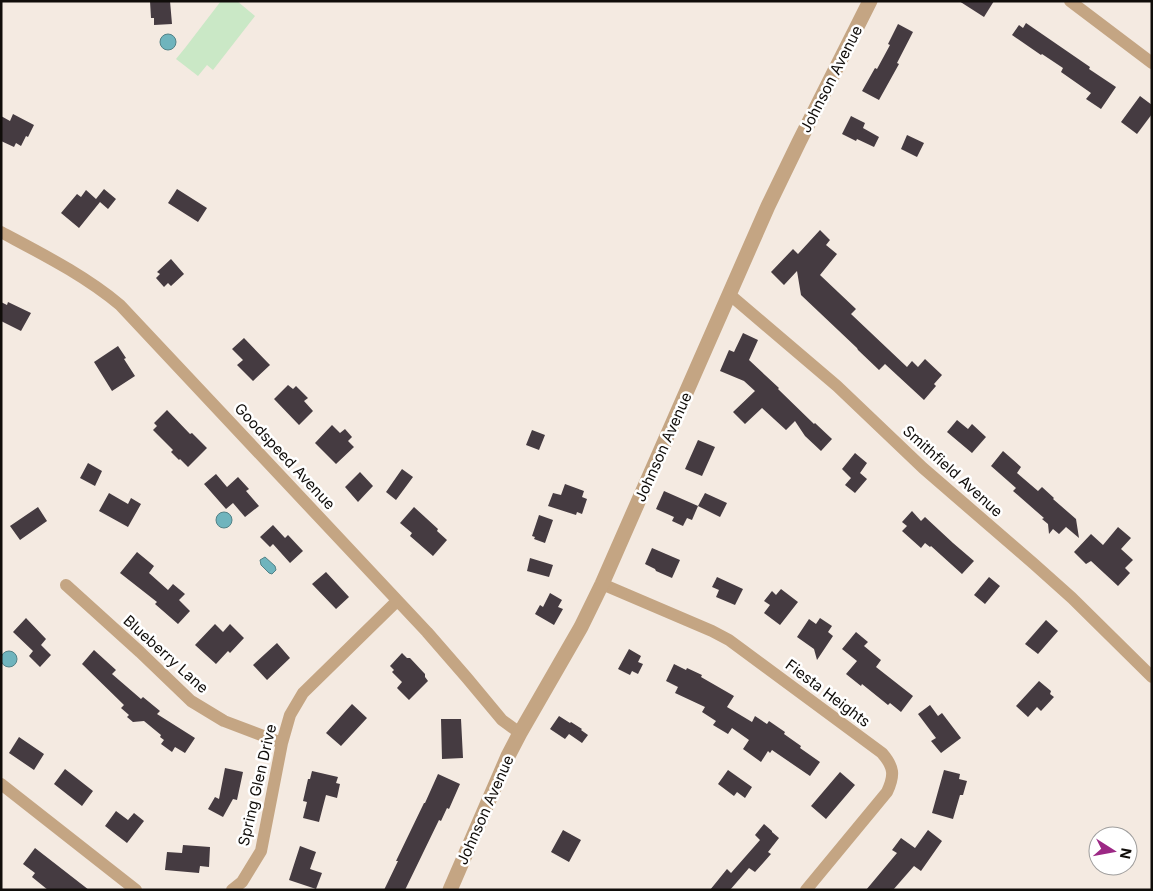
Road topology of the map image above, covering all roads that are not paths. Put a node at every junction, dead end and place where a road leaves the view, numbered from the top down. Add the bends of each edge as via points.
1 (870, 1) edge
2 (1070, 1) edge
3 (1152, 63) edge
4 (1, 232) edge
5 (730, 294) junction
6 (602, 584) junction
7 (66, 585) dead end
8 (397, 601) junction
9 (1152, 677) edge
10 (520, 733) junction
11 (282, 743) junction
12 (1, 784) edge
13 (136, 890) edge
14 (232, 890) edge
15 (450, 890) edge
16 (806, 890) edge

1 - 5 street, Johnson Avenue via 779,182
2 - 3 street
4 - 8 street, Goodspeed Avenue via 64,265 120,305
5 - 6 street, Johnson Avenue
5 - 9 street, Smithfield Avenue via 1072,598
6 - 10 street, Johnson Avenue
6 - 16 street, Fiesta Heights via 729,640 890,761 892,782 887,792
7 - 11 street, Blueberry Lane via 191,701 224,721
8 - 10 street, Goodspeed Avenue via 502,720
8 - 11 street, Spring Glen Drive via 303,693 290,716
10 - 15 street, Johnson Avenue
11 - 14 street, Spring Glen Drive via 261,850 242,882
12 - 13 street

